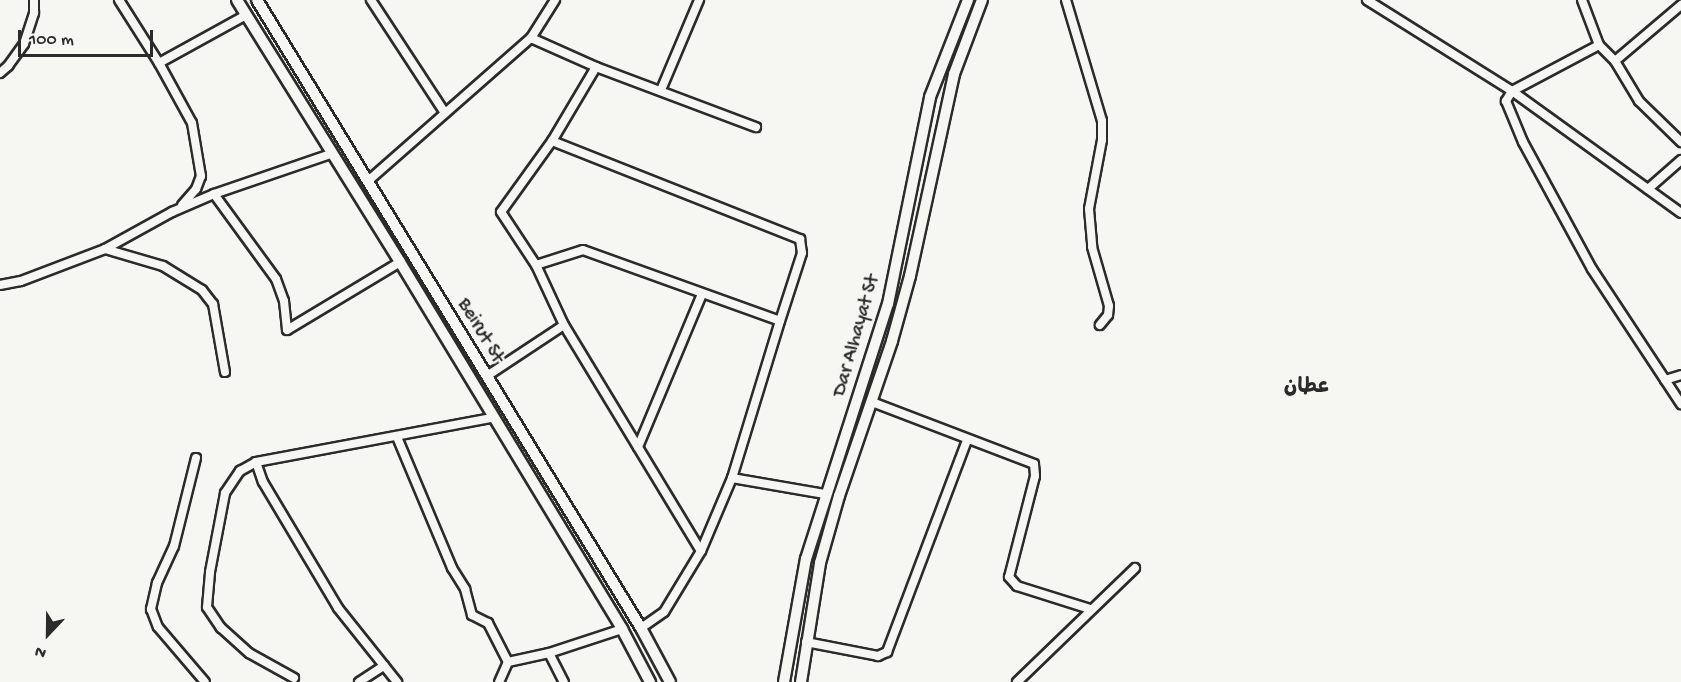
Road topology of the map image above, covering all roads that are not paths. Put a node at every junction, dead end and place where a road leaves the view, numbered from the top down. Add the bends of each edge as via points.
1 (34, 0) edge
2 (119, 0) edge
3 (237, 0) edge
4 (257, 0) edge
5 (371, 0) edge
6 (555, 0) edge
7 (699, 0) edge
8 (968, 0) edge
9 (982, 0) edge
10 (1066, 0) edge
11 (1367, 0) edge
12 (1582, 0) edge
13 (1681, 5) edge
14 (246, 15) junction
15 (531, 38) junction
16 (1599, 45) junction
17 (1615, 61) junction
18 (159, 63) junction
19 (596, 67) junction
20 (0, 73) edge
21 (309, 87) junction
22 (661, 90) junction
23 (1512, 91) junction
24 (297, 95) junction
25 (445, 113) junction
26 (756, 127) dead end
27 (552, 141) junction
28 (1681, 142) edge
29 (331, 154) junction
30 (1681, 160) edge
31 (368, 181) junction
32 (1648, 189) junction
33 (214, 194) junction
34 (172, 212) junction
35 (1681, 213) edge
36 (105, 249) junction
37 (400, 262) junction
38 (536, 265) junction
39 (0, 285) edge
40 (702, 294) junction
41 (780, 321) junction
42 (564, 325) junction
43 (1100, 325) dead end
44 (225, 372) dead end
45 (1681, 375) edge
46 (487, 376) junction
47 (1665, 381) junction
48 (872, 402) junction
49 (1681, 404) edge
50 (492, 418) junction
51 (514, 424) junction
52 (502, 432) junction
53 (397, 436) junction
54 (967, 441) junction
55 (638, 447) junction
56 (196, 458) dead end
57 (256, 462) junction
58 (732, 478) junction
59 (825, 494) junction
60 (839, 496) junction
61 (701, 551) junction
62 (1135, 568) dead end
63 (1090, 609) junction
64 (622, 628) junction
65 (640, 628) junction
66 (806, 642) junction
67 (549, 653) junction
68 (508, 662) junction
69 (384, 666) junction
70 (294, 678) dead end
71 (205, 682) edge
72 (359, 682) edge
73 (397, 682) edge
74 (499, 682) edge
75 (564, 682) edge
76 (650, 682) edge
77 (670, 682) edge
78 (784, 682) edge
79 (801, 682) edge
80 (1017, 682) edge

1 - 20 street via 24,44
2 - 18 street
3 - 14 main road, Beirut St
4 - 21 main road, Beirut St
5 - 25 street
6 - 15 street
7 - 22 street
8 - 59 main road, Dar Alhayat St via 930,97 888,304
9 - 48 main road, Dar Alhayat St via 954,74 910,276
10 - 43 street via 1102,121 1089,209 1092,248 1109,306
11 - 23 street
12 - 16 street
13 - 17 street
14 - 18 street
14 - 24 main road, Beirut St
15 - 19 street
15 - 25 street
16 - 17 street
16 - 23 street
17 - 28 street via 1639,101
18 - 34 street via 192,123 201,165 196,189
19 - 22 street
19 - 27 street
21 - 24 main road
21 - 31 main road, Beirut St
22 - 26 street
23 - 32 street
23 - 47 street via 1506,101 1523,142 1592,268
24 - 29 main road, Beirut St
25 - 31 street
27 - 38 street via 501,212
27 - 41 street via 800,239 802,253
29 - 33 street
29 - 37 main road, Beirut St
30 - 32 street
31 - 46 main road, Beirut St
32 - 35 street
33 - 34 street
33 - 37 street via 276,279 284,301 287,330
34 - 36 street
36 - 39 street via 21,281
36 - 44 street via 163,266 202,290 213,304
37 - 50 main road, Beirut St
38 - 40 street via 583,250
38 - 42 street
40 - 41 street
40 - 55 street
41 - 58 street
42 - 46 street
42 - 55 street
45 - 47 street
46 - 51 main road, Beirut St
47 - 49 street
48 - 54 street
48 - 60 main road, Dar Alhayat St
50 - 52 main road, Beirut St
50 - 53 street
51 - 52 main road
51 - 65 main road, Beirut St
52 - 64 main road, Beirut St
53 - 57 street
53 - 68 street via 452,568 465,589 472,615 488,623
54 - 63 street via 1034,464 1035,476 1009,577 1012,582
54 - 66 street via 887,652 878,656
55 - 61 street
56 - 71 street via 174,546 157,584 152,609 158,627
57 - 69 street via 263,482 338,608
57 - 70 street via 240,471 225,493 207,607 221,628 249,653
58 - 59 street
58 - 61 street
59 - 60 main road
59 - 78 main road, Dar Alhayat St via 806,559
60 - 66 main road, Dar Alhayat St via 820,563
61 - 65 street via 664,612
62 - 63 street
63 - 80 street
64 - 67 street
64 - 76 main road, Beirut St
65 - 77 main road, Beirut St
66 - 79 main road, Dar Alhayat St
67 - 68 street
67 - 75 street
68 - 74 street
69 - 72 street
69 - 73 street

